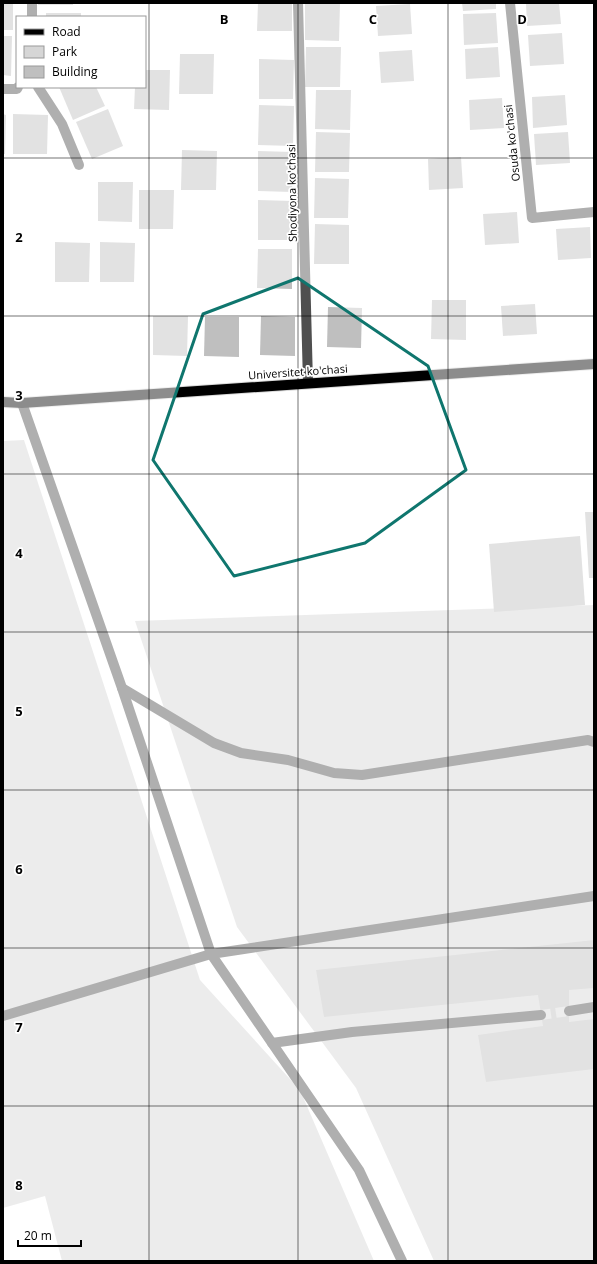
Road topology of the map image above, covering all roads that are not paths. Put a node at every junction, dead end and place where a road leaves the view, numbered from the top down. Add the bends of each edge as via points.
1 (32, 3) edge
2 (298, 3) edge
3 (510, 3) edge
4 (32, 16) edge
5 (18, 88) edge
6 (39, 88) edge
7 (3, 89) edge
8 (79, 165) dead end
9 (594, 212) edge
10 (594, 364) edge
11 (308, 383) junction
12 (3, 402) edge
13 (22, 403) junction
14 (122, 688) junction
15 (594, 742) edge
16 (594, 896) edge
17 (211, 954) junction
18 (594, 1007) edge
19 (569, 1011) tunnel mouth
20 (541, 1015) tunnel mouth
21 (3, 1016) edge
22 (272, 1044) junction
23 (402, 1261) edge

1 - 4 street
2 - 11 street, Shodiyona ko'chasi
3 - 9 street, Osuda ko'chasi via 532,218
5 - 7 street
6 - 8 street via 62,124
10 - 11 main road, Universitet ko'chasi
11 - 13 main road, Universitet ko'chasi
12 - 13 main road, Universitet ko'chasi
13 - 14 street
14 - 15 street via 214,743 241,753 288,760 334,773 362,775 588,740
14 - 17 street
16 - 17 street
17 - 21 street
17 - 22 street
18 - 19 street
20 - 22 street via 352,1032
22 - 23 street via 359,1170

